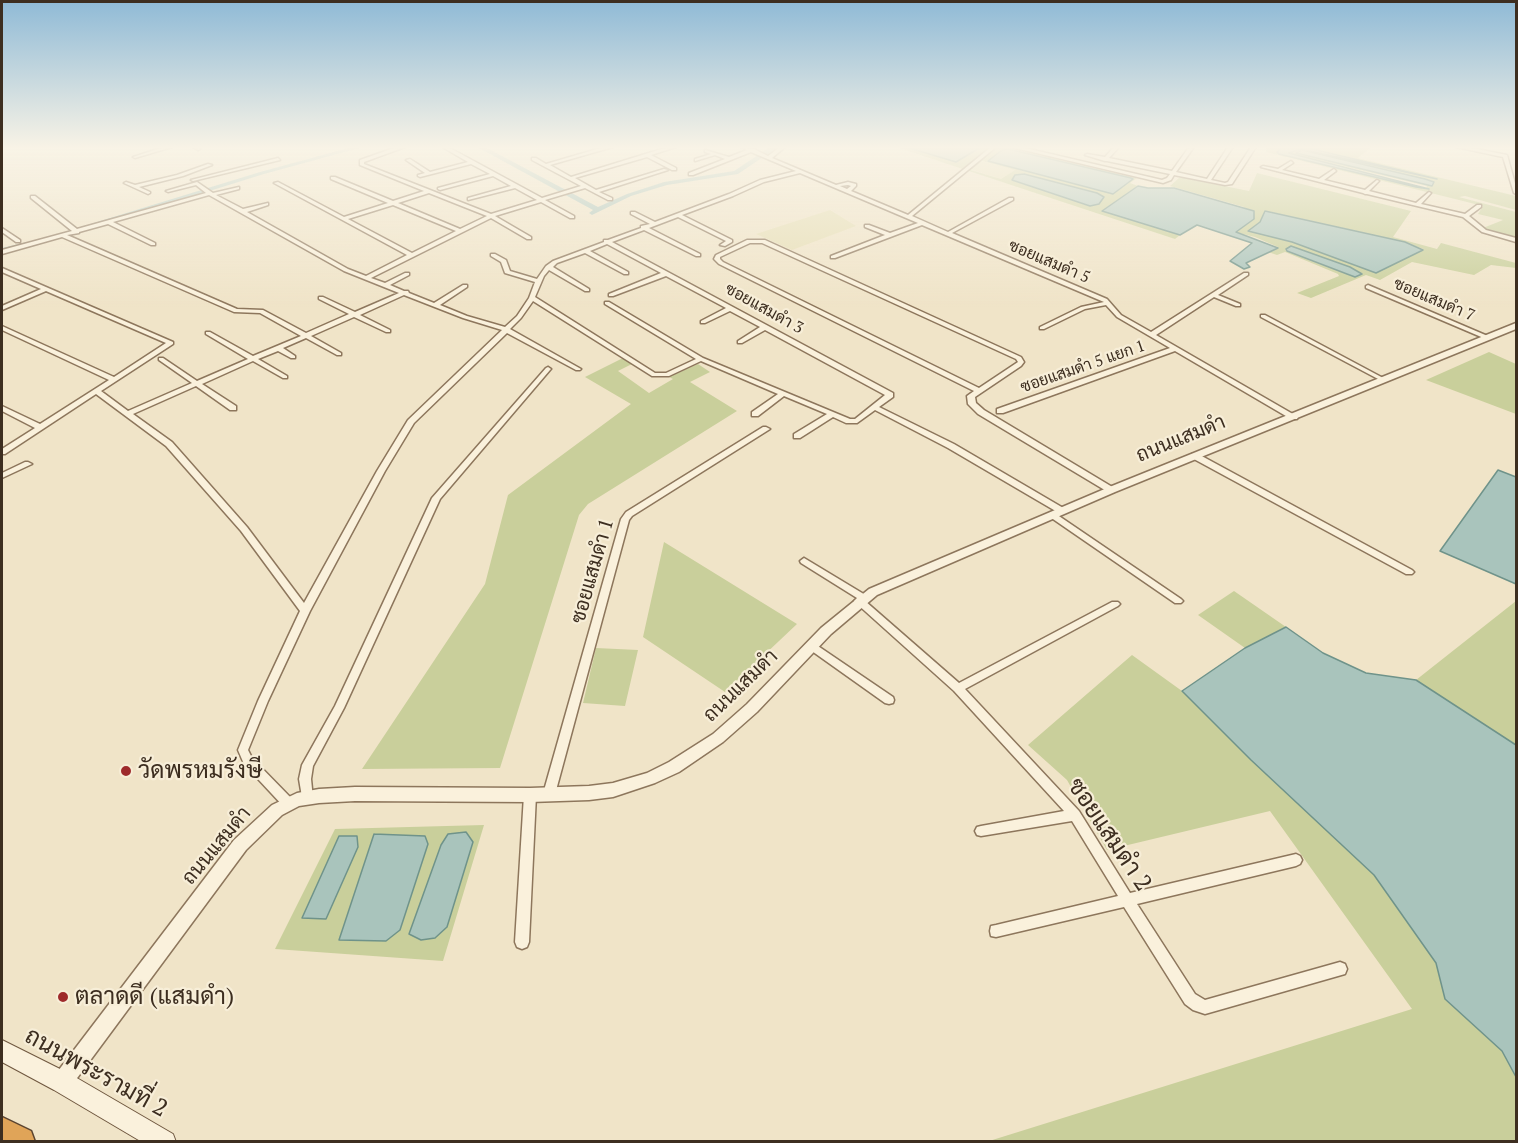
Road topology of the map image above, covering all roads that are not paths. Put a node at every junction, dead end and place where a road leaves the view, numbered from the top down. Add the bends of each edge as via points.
1 (37, 200) edge
2 (181, 200) edge
3 (224, 200) edge
4 (309, 200) edge
5 (386, 200) edge
6 (400, 200) edge
7 (454, 200) edge
8 (539, 200) edge
9 (540, 200) edge
10 (717, 200) edge
11 (870, 200) edge
12 (928, 200) edge
13 (1009, 200) edge
14 (1397, 200) edge
15 (1422, 200) edge
16 (392, 203) junction
17 (266, 204) dead end
18 (1417, 205) junction
19 (1479, 206) dead end
20 (243, 211) junction
21 (633, 213) dead end
22 (678, 215) junction
23 (491, 216) junction
24 (1466, 216) junction
25 (572, 217) dead end
26 (908, 217) junction
27 (344, 219) junction
28 (110, 222) junction
29 (922, 223) junction
30 (654, 224) junction
31 (867, 226) dead end
32 (643, 227) junction
33 (2, 230) edge
34 (75, 231) junction
35 (460, 231) junction
36 (947, 234) junction
37 (890, 235) junction
38 (64, 236) junction
39 (529, 238) dead end
40 (1516, 240) edge
41 (18, 241) dead end
42 (606, 241) junction
43 (153, 244) dead end
44 (723, 245) dead end
45 (584, 250) junction
46 (2, 252) edge
47 (411, 255) junction
48 (493, 255) dead end
49 (698, 255) dead end
50 (833, 257) dead end
51 (548, 267) junction
52 (2, 270) edge
53 (626, 273) dead end
54 (667, 273) junction
55 (407, 274) dead end
56 (1246, 274) dead end
57 (366, 278) junction
58 (538, 281) junction
59 (386, 285) junction
60 (465, 286) dead end
61 (1368, 287) dead end
62 (47, 289) junction
63 (586, 290) dead end
64 (406, 292) junction
65 (1214, 295) junction
66 (611, 296) dead end
67 (321, 298) dead end
68 (532, 298) junction
69 (607, 303) dead end
70 (1108, 303) junction
71 (435, 305) junction
72 (1238, 305) dead end
73 (2, 308) edge
74 (731, 308) junction
75 (354, 314) junction
76 (1263, 316) dead end
77 (704, 322) dead end
78 (1516, 326) edge
79 (765, 327) junction
80 (2, 328) edge
81 (1042, 328) dead end
82 (505, 329) junction
83 (388, 331) dead end
84 (208, 333) dead end
85 (1150, 335) junction
86 (306, 336) junction
87 (1488, 338) junction
88 (740, 342) dead end
89 (278, 348) junction
90 (1175, 349) junction
91 (339, 354) dead end
92 (293, 357) dead end
93 (253, 358) junction
94 (161, 359) dead end
95 (701, 359) junction
96 (548, 369) dead end
97 (578, 369) dead end
98 (285, 377) dead end
99 (1382, 379) junction
100 (115, 380) junction
101 (196, 383) junction
102 (979, 391) junction
103 (99, 393) dead end
104 (784, 393) junction
105 (2, 408) edge
106 (233, 408) dead end
107 (876, 408) junction
108 (1000, 411) dead end
109 (129, 413) junction
110 (755, 414) dead end
111 (832, 414) junction
112 (1294, 417) junction
113 (39, 427) junction
114 (766, 429) dead end
115 (797, 436) dead end
116 (2, 452) edge
117 (1195, 456) junction
118 (28, 464) dead end
119 (2, 476) edge
120 (1111, 489) junction
121 (1058, 513) junction
122 (804, 561) dead end
123 (1409, 572) dead end
124 (861, 599) junction
125 (1178, 601) dead end
126 (1115, 604) dead end
127 (305, 611) junction
128 (812, 646) junction
129 (958, 687) junction
130 (889, 700) dead end
131 (549, 794) junction
132 (530, 795) junction
133 (307, 799) junction
134 (289, 804) junction
135 (1075, 815) junction
136 (981, 831) dead end
137 (1296, 860) dead end
138 (1128, 899) junction
139 (996, 931) dead end
140 (522, 942) dead end
141 (1340, 969) dead end
142 (2, 1051) edge
143 (62, 1082) junction
144 (2, 1132) edge
145 (20, 1142) edge
146 (165, 1142) edge

1 - 34 street
2 - 28 street
3 - 20 street
4 - 27 street
5 - 16 street
6 - 16 street
7 - 23 street
8 - 23 street
9 - 25 street
10 - 22 street
11 - 26 street, ซอยแสมดำ 5
12 - 26 street
13 - 36 street
14 - 18 street
15 - 18 street
16 - 27 street
16 - 35 street
17 - 20 street
18 - 24 street
19 - 24 street
20 - 57 street
21 - 30 street
22 - 30 street
22 - 44 street via 730,241
23 - 35 street
23 - 39 street
24 - 40 street via 1484,231
26 - 29 street, ซอยแสมดำ 5
27 - 47 street
28 - 34 street
28 - 43 street
29 - 36 street, ซอยแสมดำ 5
29 - 37 street
30 - 32 street
31 - 37 street
32 - 42 street
32 - 49 street
33 - 41 street
34 - 38 street
35 - 47 street
36 - 70 street, ซอยแสมดำ 5
37 - 50 street
38 - 46 street
38 - 86 street via 236,311 261,311
42 - 45 street
42 - 54 street, ซอยแสมดำ 3
45 - 51 street
45 - 53 street
47 - 57 street
48 - 58 street via 504,261 507,272
51 - 58 street
51 - 63 street
52 - 62 street
54 - 66 street
54 - 74 street, ซอยแสมดำ 3
55 - 59 street
56 - 65 street
57 - 59 street
58 - 68 street
59 - 64 street
60 - 71 street
61 - 87 street, ซอยแสมดำ 7
62 - 73 street
62 - 100 street via 171,343
64 - 71 street
64 - 75 street
65 - 72 street
65 - 85 street
67 - 75 street
68 - 82 street
68 - 95 street via 654,375 667,375
69 - 95 street
70 - 81 street via 1083,308
70 - 85 street, ซอยแสมดำ 5
71 - 82 street
74 - 77 street
74 - 79 street, ซอยแสมดำ 3
75 - 83 street
75 - 86 street
76 - 99 street
78 - 87 street, ถนนแสมดำ
79 - 88 street
79 - 107 street, ซอยแสมดำ 3 via 888,393 889,398
80 - 100 street
82 - 97 street
82 - 127 street via 411,422
84 - 93 street
85 - 90 street, ซอยแสมดำ 5
86 - 89 street
86 - 91 street
87 - 99 street, ถนนแสมดำ
89 - 92 street
89 - 93 street
90 - 108 street, ซอยแสมดำ 5 แยก 1
90 - 112 street, ซอยแสมดำ 5
93 - 98 street
93 - 101 street
94 - 101 street
95 - 104 street
96 - 133 street via 436,498 339,708 308,765
99 - 112 street, ถนนแสมดำ
100 - 113 street
101 - 106 street
101 - 109 street
102 - 102 street via 1019,365 1019,358 763,241 749,241 718,256 721,263
102 - 120 street via 971,396 972,404 981,412
103 - 109 street
104 - 110 street
104 - 111 street
105 - 113 street
107 - 111 street via 854,422
107 - 121 street via 951,446
109 - 127 street via 169,444 244,529
111 - 115 street
112 - 117 street, ถนนแสมดำ
113 - 116 street
114 - 131 street, ซอยแสมดำ 1 via 625,519
117 - 120 street, ถนนแสมดำ
117 - 123 street
118 - 119 street
120 - 121 street, ถนนแสมดำ
121 - 124 street, ถนนแสมดำ
121 - 125 street
122 - 124 street, ซอยแสมดำ 2
124 - 128 street, ถนนแสมดำ
124 - 129 street, ซอยแสมดำ 2
126 - 129 street
127 - 134 street via 243,750 248,761
128 - 130 street
128 - 131 street, ถนนแสมดำ via 718,738 674,767 613,790
129 - 135 street, ซอยแสมดำ 2
131 - 132 street, ถนนแสมดำ
132 - 133 street, ถนนแสมดำ via 355,794
132 - 140 street
133 - 134 street, ถนนแสมดำ
134 - 143 street, ถนนแสมดำ via 277,810 240,845
135 - 136 street
135 - 138 street, ซอยแสมดำ 2
137 - 138 street
138 - 139 street
138 - 141 street, ซอยแสมดำ 2 via 1173,974 1198,1005 1205,1007
142 - 143 main road, ถนนพระรามที่ 2
143 - 146 main road, ถนนพระรามที่ 2
144 - 145 highway

